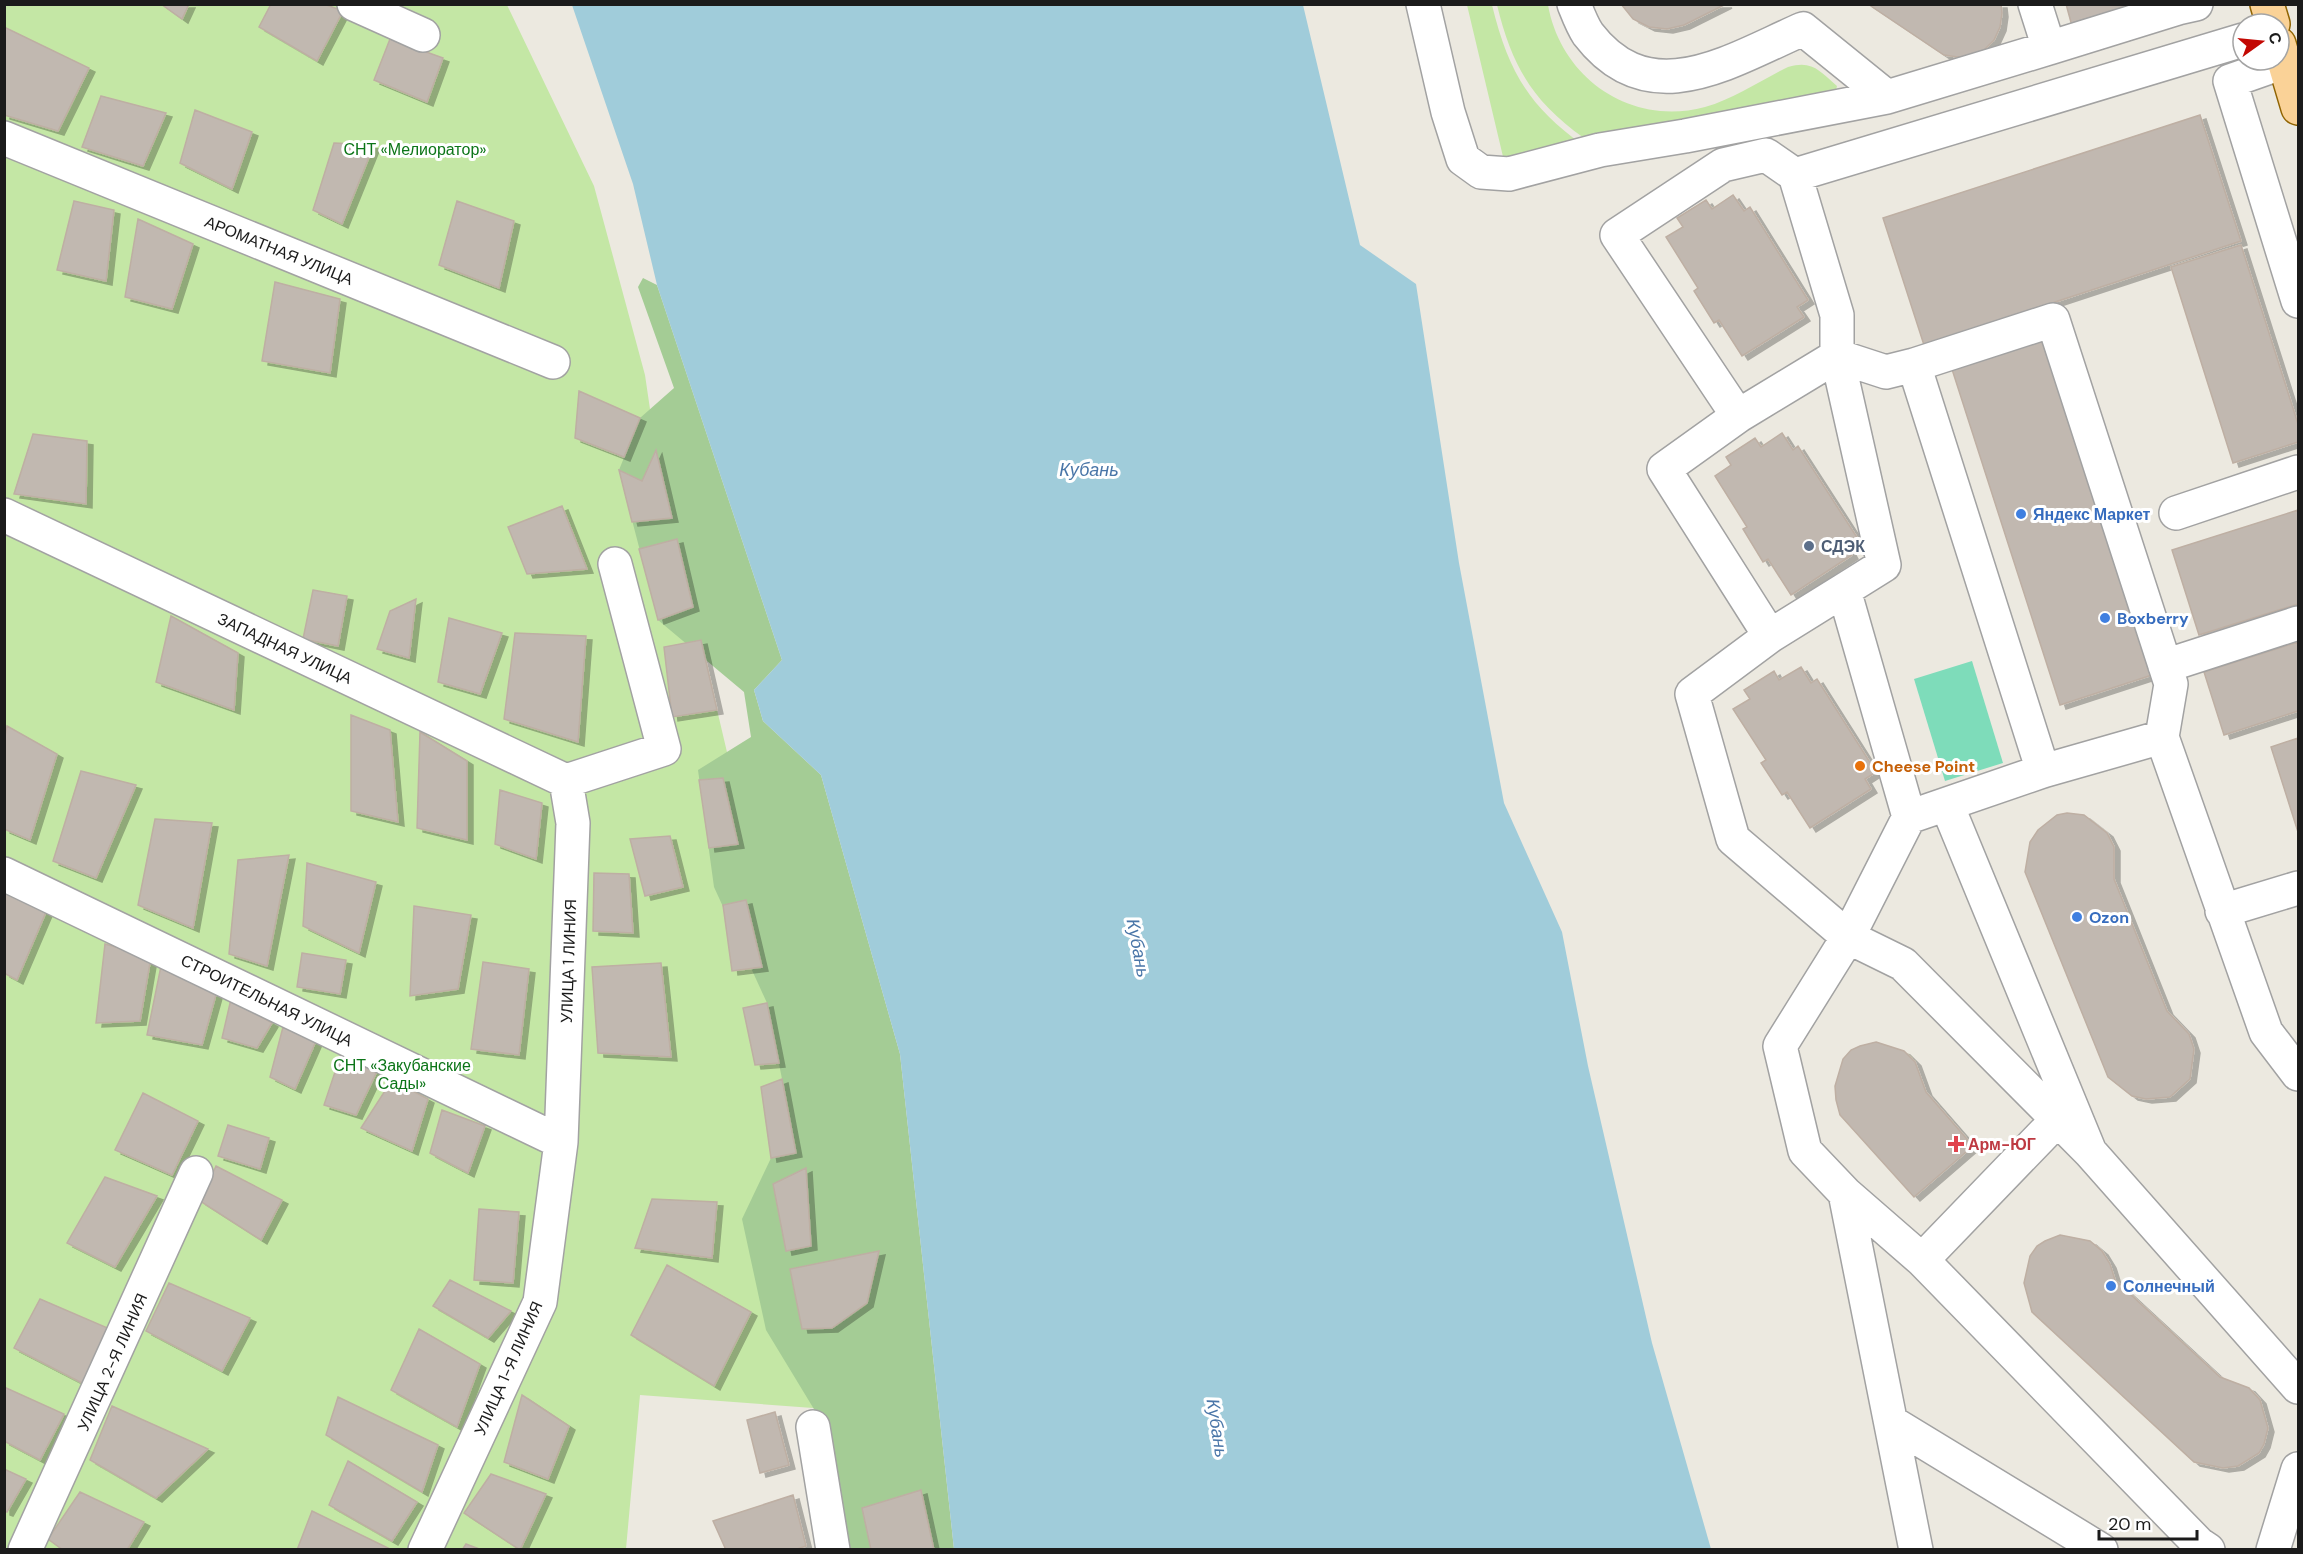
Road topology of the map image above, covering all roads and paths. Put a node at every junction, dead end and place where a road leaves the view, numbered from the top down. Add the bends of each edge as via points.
1 (354, 4) edge
2 (1423, 4) edge
3 (1574, 4) edge
4 (2035, 4) edge
5 (2196, 4) edge
6 (2188, 5) edge
7 (423, 34) dead end
8 (2231, 44) edge
9 (2049, 48) junction
10 (2247, 72) edge
11 (2288, 72) edge
12 (1887, 97) junction
13 (2298, 108) edge
14 (4, 138) edge
15 (1795, 175) junction
16 (2298, 301) edge
17 (1837, 356) junction
18 (553, 362) dead end
19 (1914, 365) junction
20 (1738, 416) junction
21 (2298, 472) edge
22 (2176, 513) dead end
23 (4, 515) edge
24 (615, 564) dead end
25 (1844, 590) junction
26 (2298, 623) edge
27 (1770, 636) junction
28 (2166, 666) junction
29 (2162, 737) junction
30 (2043, 771) junction
31 (566, 781) junction
32 (1947, 805) junction
33 (1909, 817) junction
34 (4, 874) edge
35 (2298, 888) edge
36 (2222, 911) junction
37 (1848, 937) junction
38 (2298, 1074) edge
39 (2056, 1120) junction
40 (561, 1142) junction
41 (2090, 1152) junction
42 (196, 1173) dead end
43 (1845, 1193) junction
44 (1922, 1260) junction
45 (2298, 1387) edge
46 (1891, 1422) junction
47 (813, 1427) dead end
48 (2298, 1469) edge
49 (25, 1550) edge
50 (425, 1550) edge
51 (833, 1550) edge
52 (1916, 1550) edge
53 (2101, 1550) edge
54 (2208, 1550) edge
55 (2273, 1550) edge

1 - 7 street
2 - 12 street via 1463,159 1481,172 1509,174 1600,150
3 - 12 street via 1587,32 1609,57 1639,72 1672,78 1704,72 1803,29
4 - 9 street
5 - 6 street
6 - 9 street
8 - 15 street
9 - 12 street
10 - 16 street via 2230,81
11 - 13 main road
14 - 18 street, АРОМАТНАЯ УЛИЦА
15 - 17 street via 1837,315
15 - 20 street via 1766,155 1723,165 1617,235
17 - 19 street via 1886,372
17 - 20 street
17 - 25 street via 1884,565
19 - 28 street via 2053,320
19 - 30 street
20 - 27 street via 1664,469
21 - 22 street
23 - 31 street, ЗАПАДНАЯ УЛИЦА
24 - 31 street via 664,749
25 - 27 street
25 - 33 street
26 - 28 street
27 - 37 street via 1692,694 1732,838
28 - 29 street via 2171,684
29 - 30 street
29 - 36 street
30 - 32 street
31 - 40 street, УЛИЦА 1 ЛИНИЯ via 573,823
32 - 33 street
32 - 41 street
33 - 37 street
34 - 40 street, СТРОИТЕЛЬНАЯ УЛИЦА
35 - 36 street
36 - 38 street via 2266,1032
37 - 39 street via 1903,964
37 - 43 street via 1780,1046 1805,1151
39 - 41 street
39 - 44 street
40 - 50 street, УЛИЦА 1-Я ЛИНИЯ via 540,1302
41 - 45 street
42 - 49 street, УЛИЦА 2-Я ЛИНИЯ
43 - 44 street
43 - 46 street
44 - 54 street
46 - 52 street
46 - 53 street
47 - 51 street
48 - 55 street

